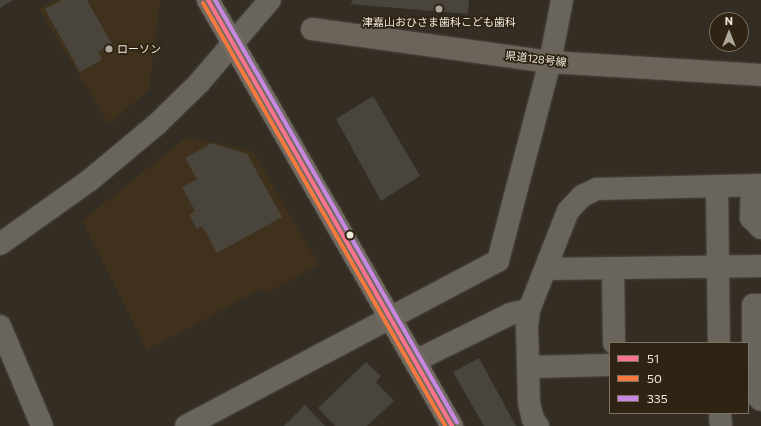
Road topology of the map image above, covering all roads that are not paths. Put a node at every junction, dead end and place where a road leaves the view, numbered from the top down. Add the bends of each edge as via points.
1 (208, 0) edge
2 (270, 0) edge
3 (562, 0) edge
4 (312, 29) dead end
5 (234, 45) junction
6 (550, 62) junction
7 (761, 76) edge
8 (717, 186) junction
9 (756, 186) edge
10 (761, 228) edge
11 (0, 244) edge
12 (718, 266) junction
13 (761, 266) edge
14 (613, 268) junction
15 (546, 269) junction
16 (761, 305) edge
17 (529, 310) junction
18 (390, 318) junction
19 (0, 326) edge
20 (614, 342) edge
21 (719, 342) edge
22 (415, 361) junction
23 (754, 363) edge
24 (609, 365) edge
25 (528, 366) junction
26 (761, 400) edge
27 (720, 414) edge
28 (42, 426) edge
29 (186, 426) edge
30 (452, 426) edge
31 (538, 426) edge
32 (721, 426) edge

1 - 5 highway
2 - 5 street
3 - 6 street
4 - 6 main road, 県道128号線
5 - 11 street via 199,83 136,143 90,180
5 - 18 highway
6 - 7 main road, 県道128号線
6 - 18 street via 498,261
8 - 9 street
8 - 12 street
8 - 15 street via 597,189 582,196 568,211
9 - 10 street via 751,218
12 - 13 street
12 - 14 street
12 - 21 street
14 - 15 street
14 - 20 street
15 - 17 street
16 - 23 street via 753,305
17 - 22 street via 510,314
17 - 25 street
18 - 22 highway
18 - 29 street
19 - 28 street
22 - 30 highway
23 - 26 street via 753,384
24 - 25 street
25 - 31 street via 529,402 533,419
27 - 32 street

